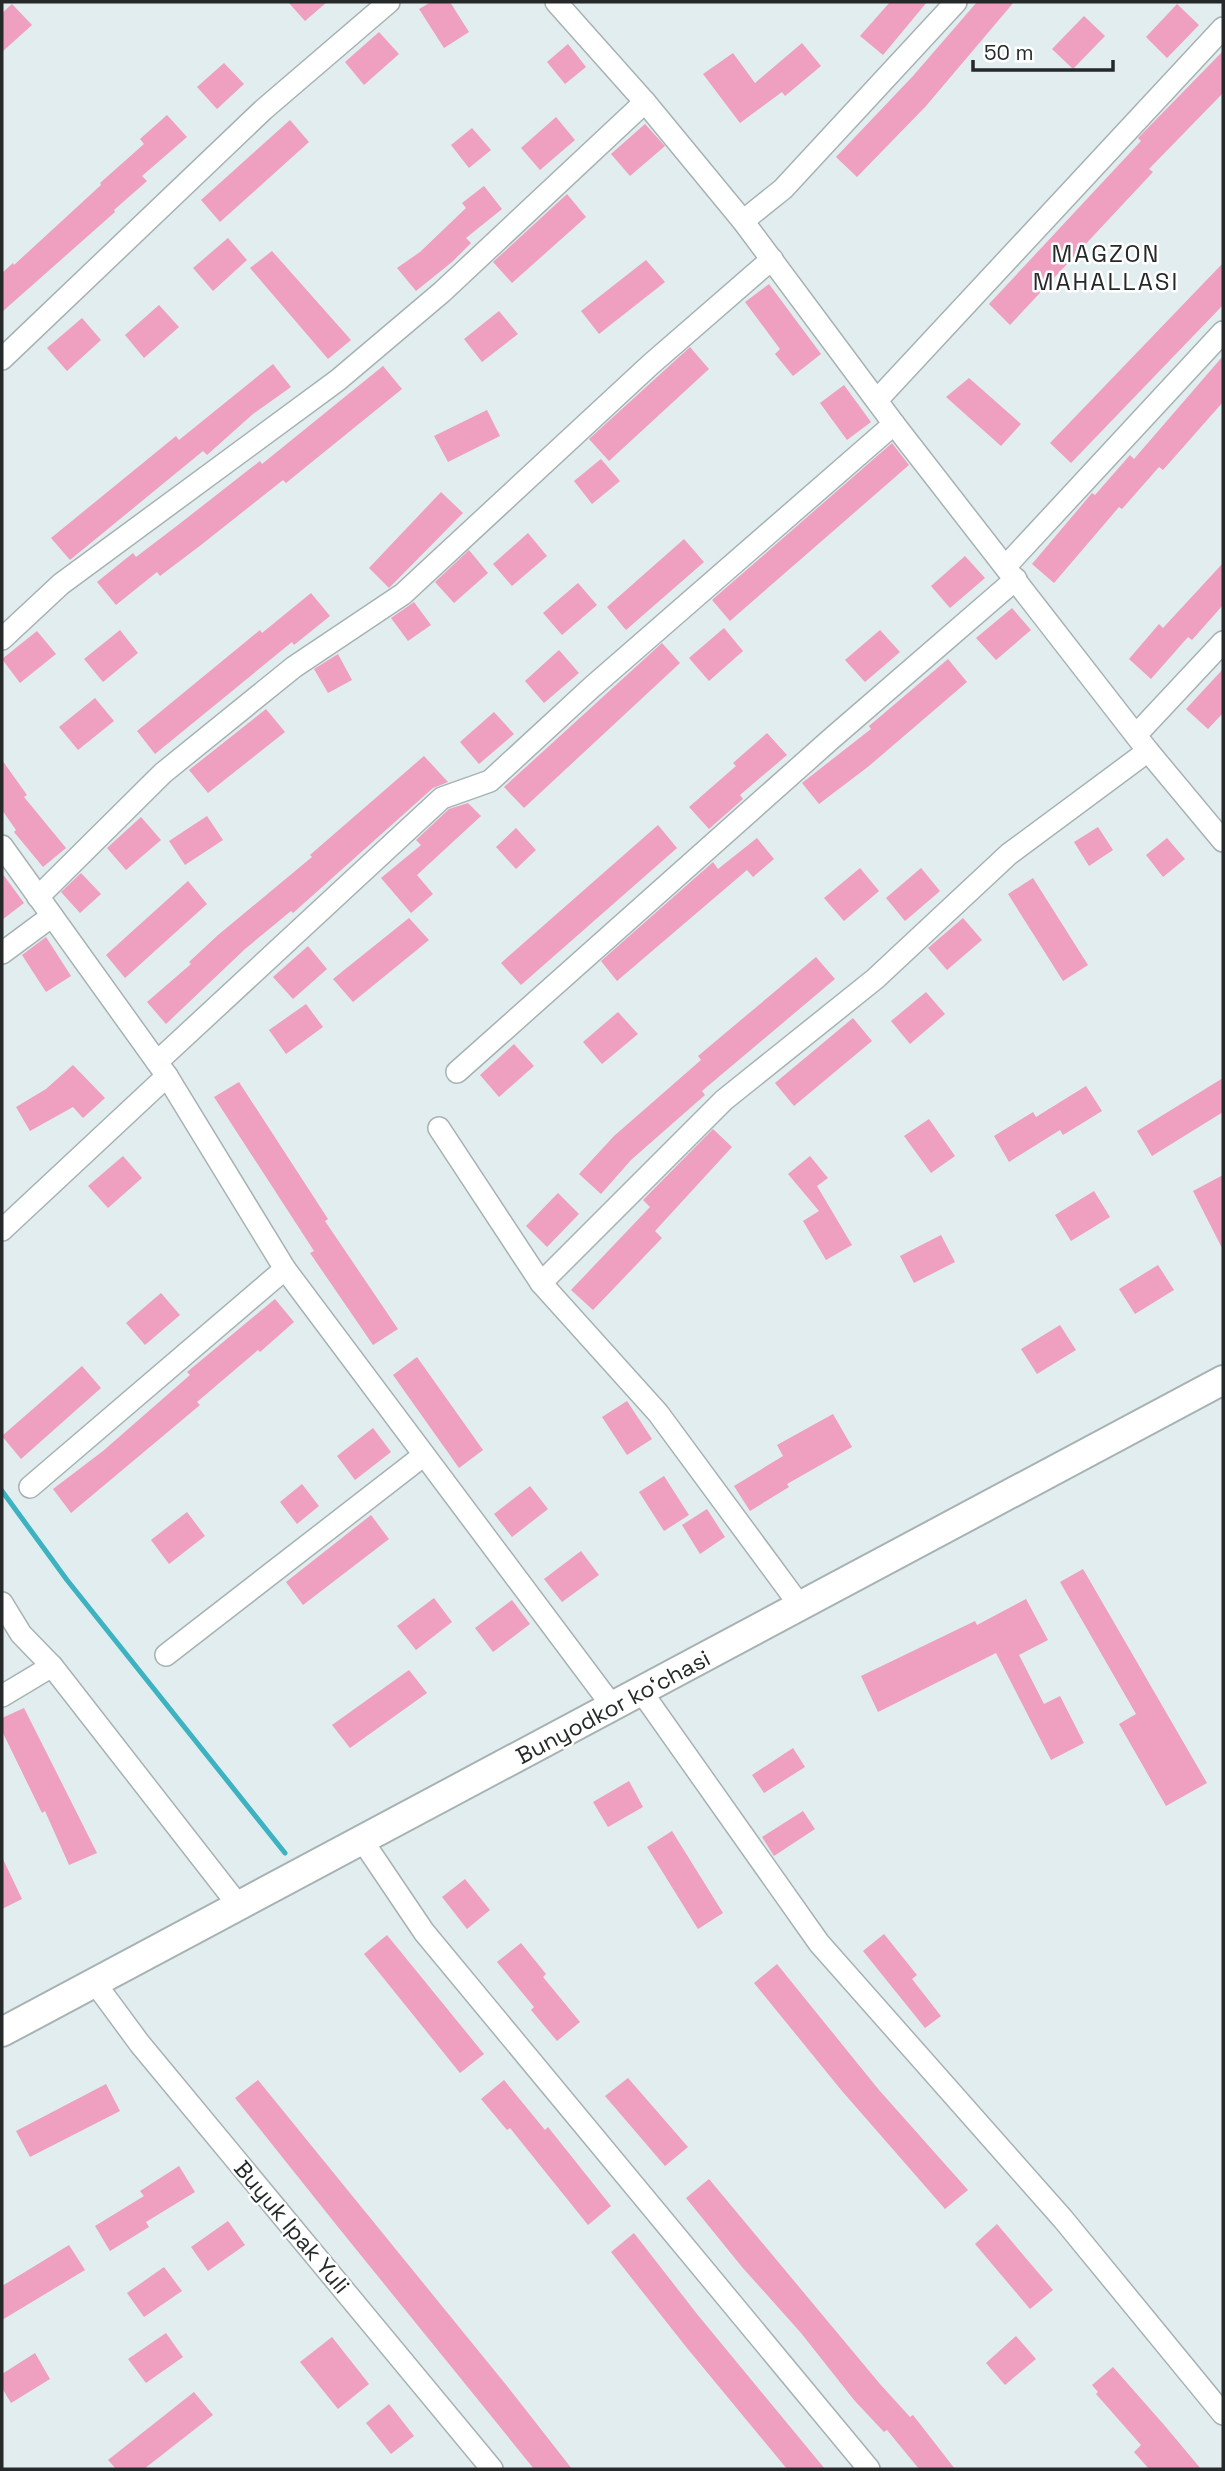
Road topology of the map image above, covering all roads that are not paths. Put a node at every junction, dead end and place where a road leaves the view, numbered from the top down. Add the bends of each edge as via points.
1 (389, 2) edge
2 (556, 2) edge
3 (956, 2) edge
4 (1223, 27) edge
5 (645, 102) junction
6 (743, 221) junction
7 (772, 259) junction
8 (1223, 332) edge
9 (2, 359) edge
10 (877, 400) junction
11 (894, 424) junction
12 (1011, 573) junction
13 (2, 639) edge
14 (1223, 642) edge
15 (1142, 743) junction
16 (1223, 841) edge
17 (2, 846) edge
18 (38, 897) junction
19 (52, 916) junction
20 (2, 953) edge
21 (162, 1069) junction
22 (457, 1072) dead end
23 (439, 1128) dead end
24 (2, 1230) edge
25 (285, 1269) junction
26 (541, 1283) junction
27 (1223, 1380) edge
28 (425, 1455) junction
29 (30, 1487) dead end
30 (2, 1602) edge
31 (801, 1606) junction
32 (166, 1655) dead end
33 (52, 1666) junction
34 (641, 1692) junction
35 (2, 1696) edge
36 (613, 1707) junction
37 (362, 1840) junction
38 (239, 1906) junction
39 (95, 1983) junction
40 (2, 2032) edge
41 (1223, 2414) edge
42 (492, 2469) edge
43 (869, 2469) edge

1 - 9 street via 263,110
2 - 5 street
3 - 6 street via 783,189
4 - 10 street
5 - 6 street
5 - 13 street via 442,292 338,380 61,584
6 - 7 street
7 - 10 street
7 - 18 street via 650,365 403,594 293,667 163,773
8 - 12 street
10 - 11 street
11 - 12 street
11 - 21 street via 490,781 442,798
12 - 15 street
12 - 22 street
14 - 15 street
15 - 16 street
15 - 26 street via 1009,854 875,979 724,1100
17 - 18 street
18 - 19 street
19 - 20 street
19 - 21 street
21 - 24 street
21 - 25 street
23 - 26 street
25 - 28 street
25 - 29 street
26 - 31 street via 658,1413
27 - 31 main road, Bunyodkor koʻchasi
28 - 32 street
28 - 36 street
30 - 33 street via 20,1634
31 - 34 main road, Bunyodkor koʻchasi
33 - 35 street
33 - 38 street
34 - 36 main road, Bunyodkor koʻchasi
34 - 41 street via 819,1943 1063,2219
36 - 37 main road, Bunyodkor koʻchasi
37 - 38 main road, Bunyodkor koʻchasi
37 - 43 street via 424,1932
38 - 39 main road, Bunyodkor koʻchasi
39 - 40 main road, Bunyodkor koʻchasi
39 - 42 street, Buyuk Ipak Yuli via 140,2044

